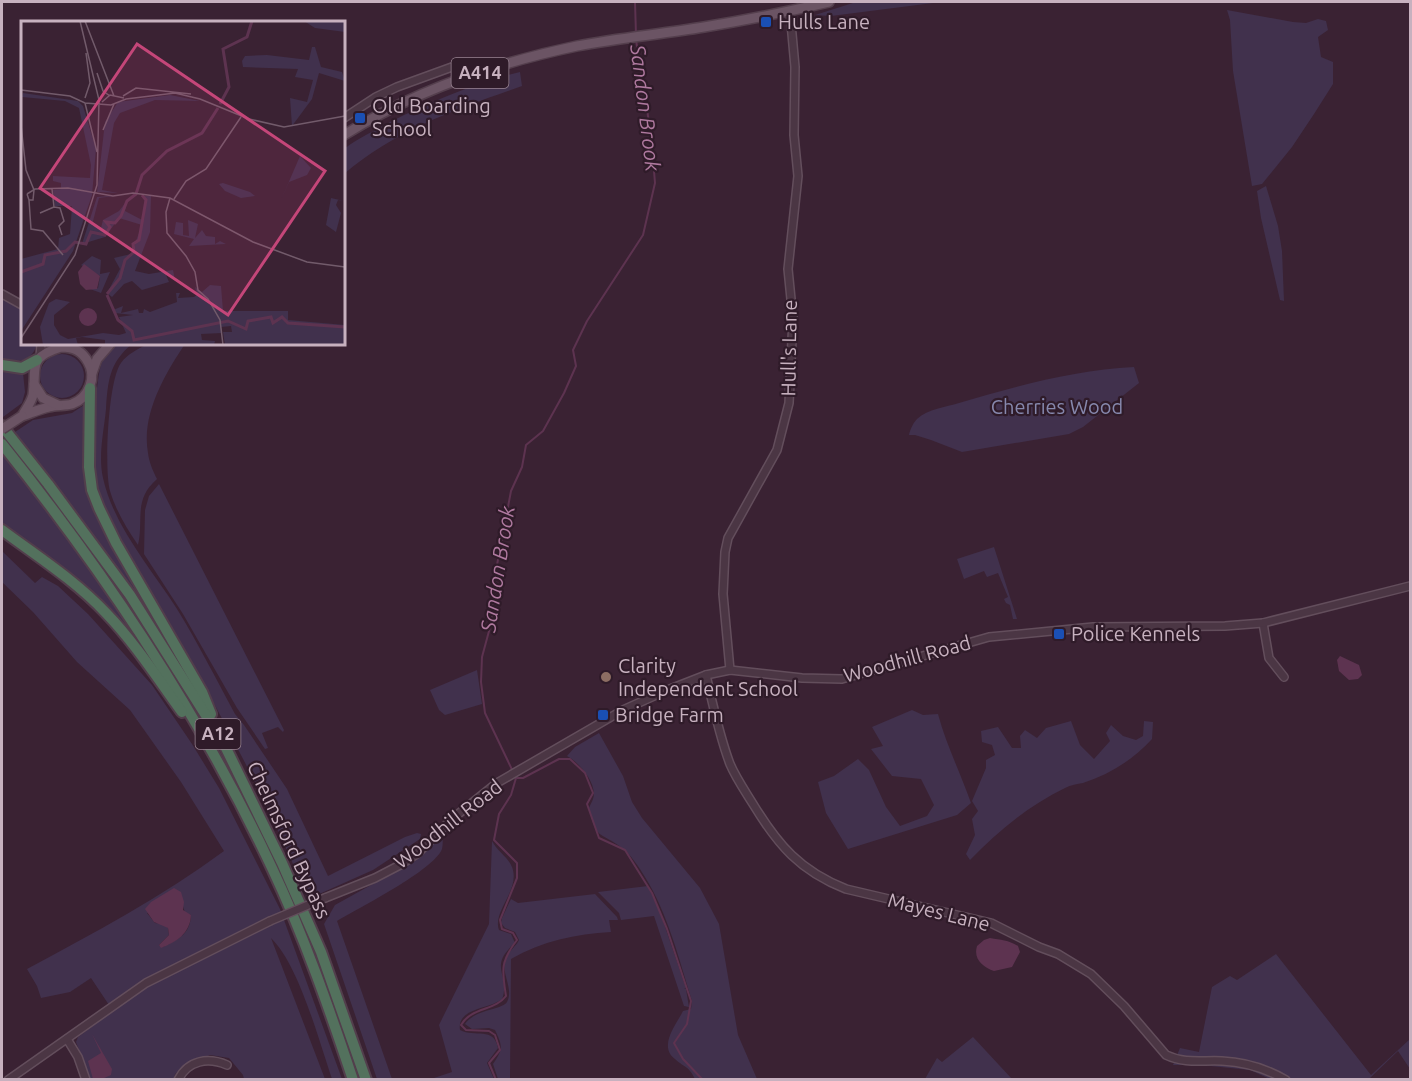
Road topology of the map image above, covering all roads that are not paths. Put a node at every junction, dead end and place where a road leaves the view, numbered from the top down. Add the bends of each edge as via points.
1 (829, 2) edge
2 (790, 12) junction
3 (452, 67) dead end
4 (345, 117) edge
5 (345, 134) edge
6 (2, 294) edge
7 (21, 304) edge
8 (41, 345) edge
9 (65, 345) edge
10 (109, 345) edge
11 (39, 358) junction
12 (2, 365) edge
13 (92, 373) junction
14 (33, 381) junction
15 (90, 388) junction
16 (58, 405) junction
17 (22, 416) junction
18 (2, 428) edge
19 (2, 444) edge
20 (2, 530) edge
21 (1410, 586) edge
22 (1263, 623) junction
23 (730, 670) junction
24 (706, 675) junction
25 (1284, 677) dead end
26 (224, 744) junction
27 (217, 761) junction
28 (67, 1039) junction
29 (227, 1065) dead end
30 (8, 1080) edge
31 (86, 1080) edge
32 (178, 1080) edge
33 (353, 1080) edge
34 (366, 1080) edge
35 (1286, 1080) edge

1 - 2 main road, A414
2 - 5 main road, A414 via 578,46 503,64 441,86
2 - 23 street, Hull's Lane via 798,176 788,269 793,319 789,403 775,456 732,529 727,545 723,594
3 - 4 street via 390,90
6 - 7 street
8 - 11 street
9 - 11 main road
9 - 13 main road via 84,355
10 - 13 main road via 97,359
11 - 12 highway via 21,368
11 - 14 main road
13 - 15 main road
14 - 16 main road via 43,398
14 - 17 main road via 30,403
15 - 16 main road via 71,404
15 - 26 highway, A12 via 92,490 116,543 202,692
16 - 17 main road
17 - 18 main road, bridge
18 - 26 highway, Chelmsford Bypass / A12 via 130,595
19 - 27 highway, Chelmsford Bypass / A12 via 114,594
20 - 27 highway, A12 via 106,613
21 - 22 street, Woodhill Road
22 - 23 street, Woodhill Road via 1093,627 989,637 842,679
22 - 25 street via 1269,658
23 - 24 street, Woodhill Road
24 - 28 street, Woodhill Road, bridge via 623,711 518,771 488,790 400,865 270,921 146,982
24 - 35 street, Mayes Lane via 731,766 776,840 809,871 846,889 991,923 1058,954 1091,974 1166,1055 1176,1060 1240,1063
26 - 34 highway, Chelmsford Bypass / A12 via 321,952
27 - 33 highway, Chelmsford Bypass / A12 via 282,890
28 - 30 street, Woodhill Road
28 - 31 street
29 - 32 street via 202,1061 186,1067

